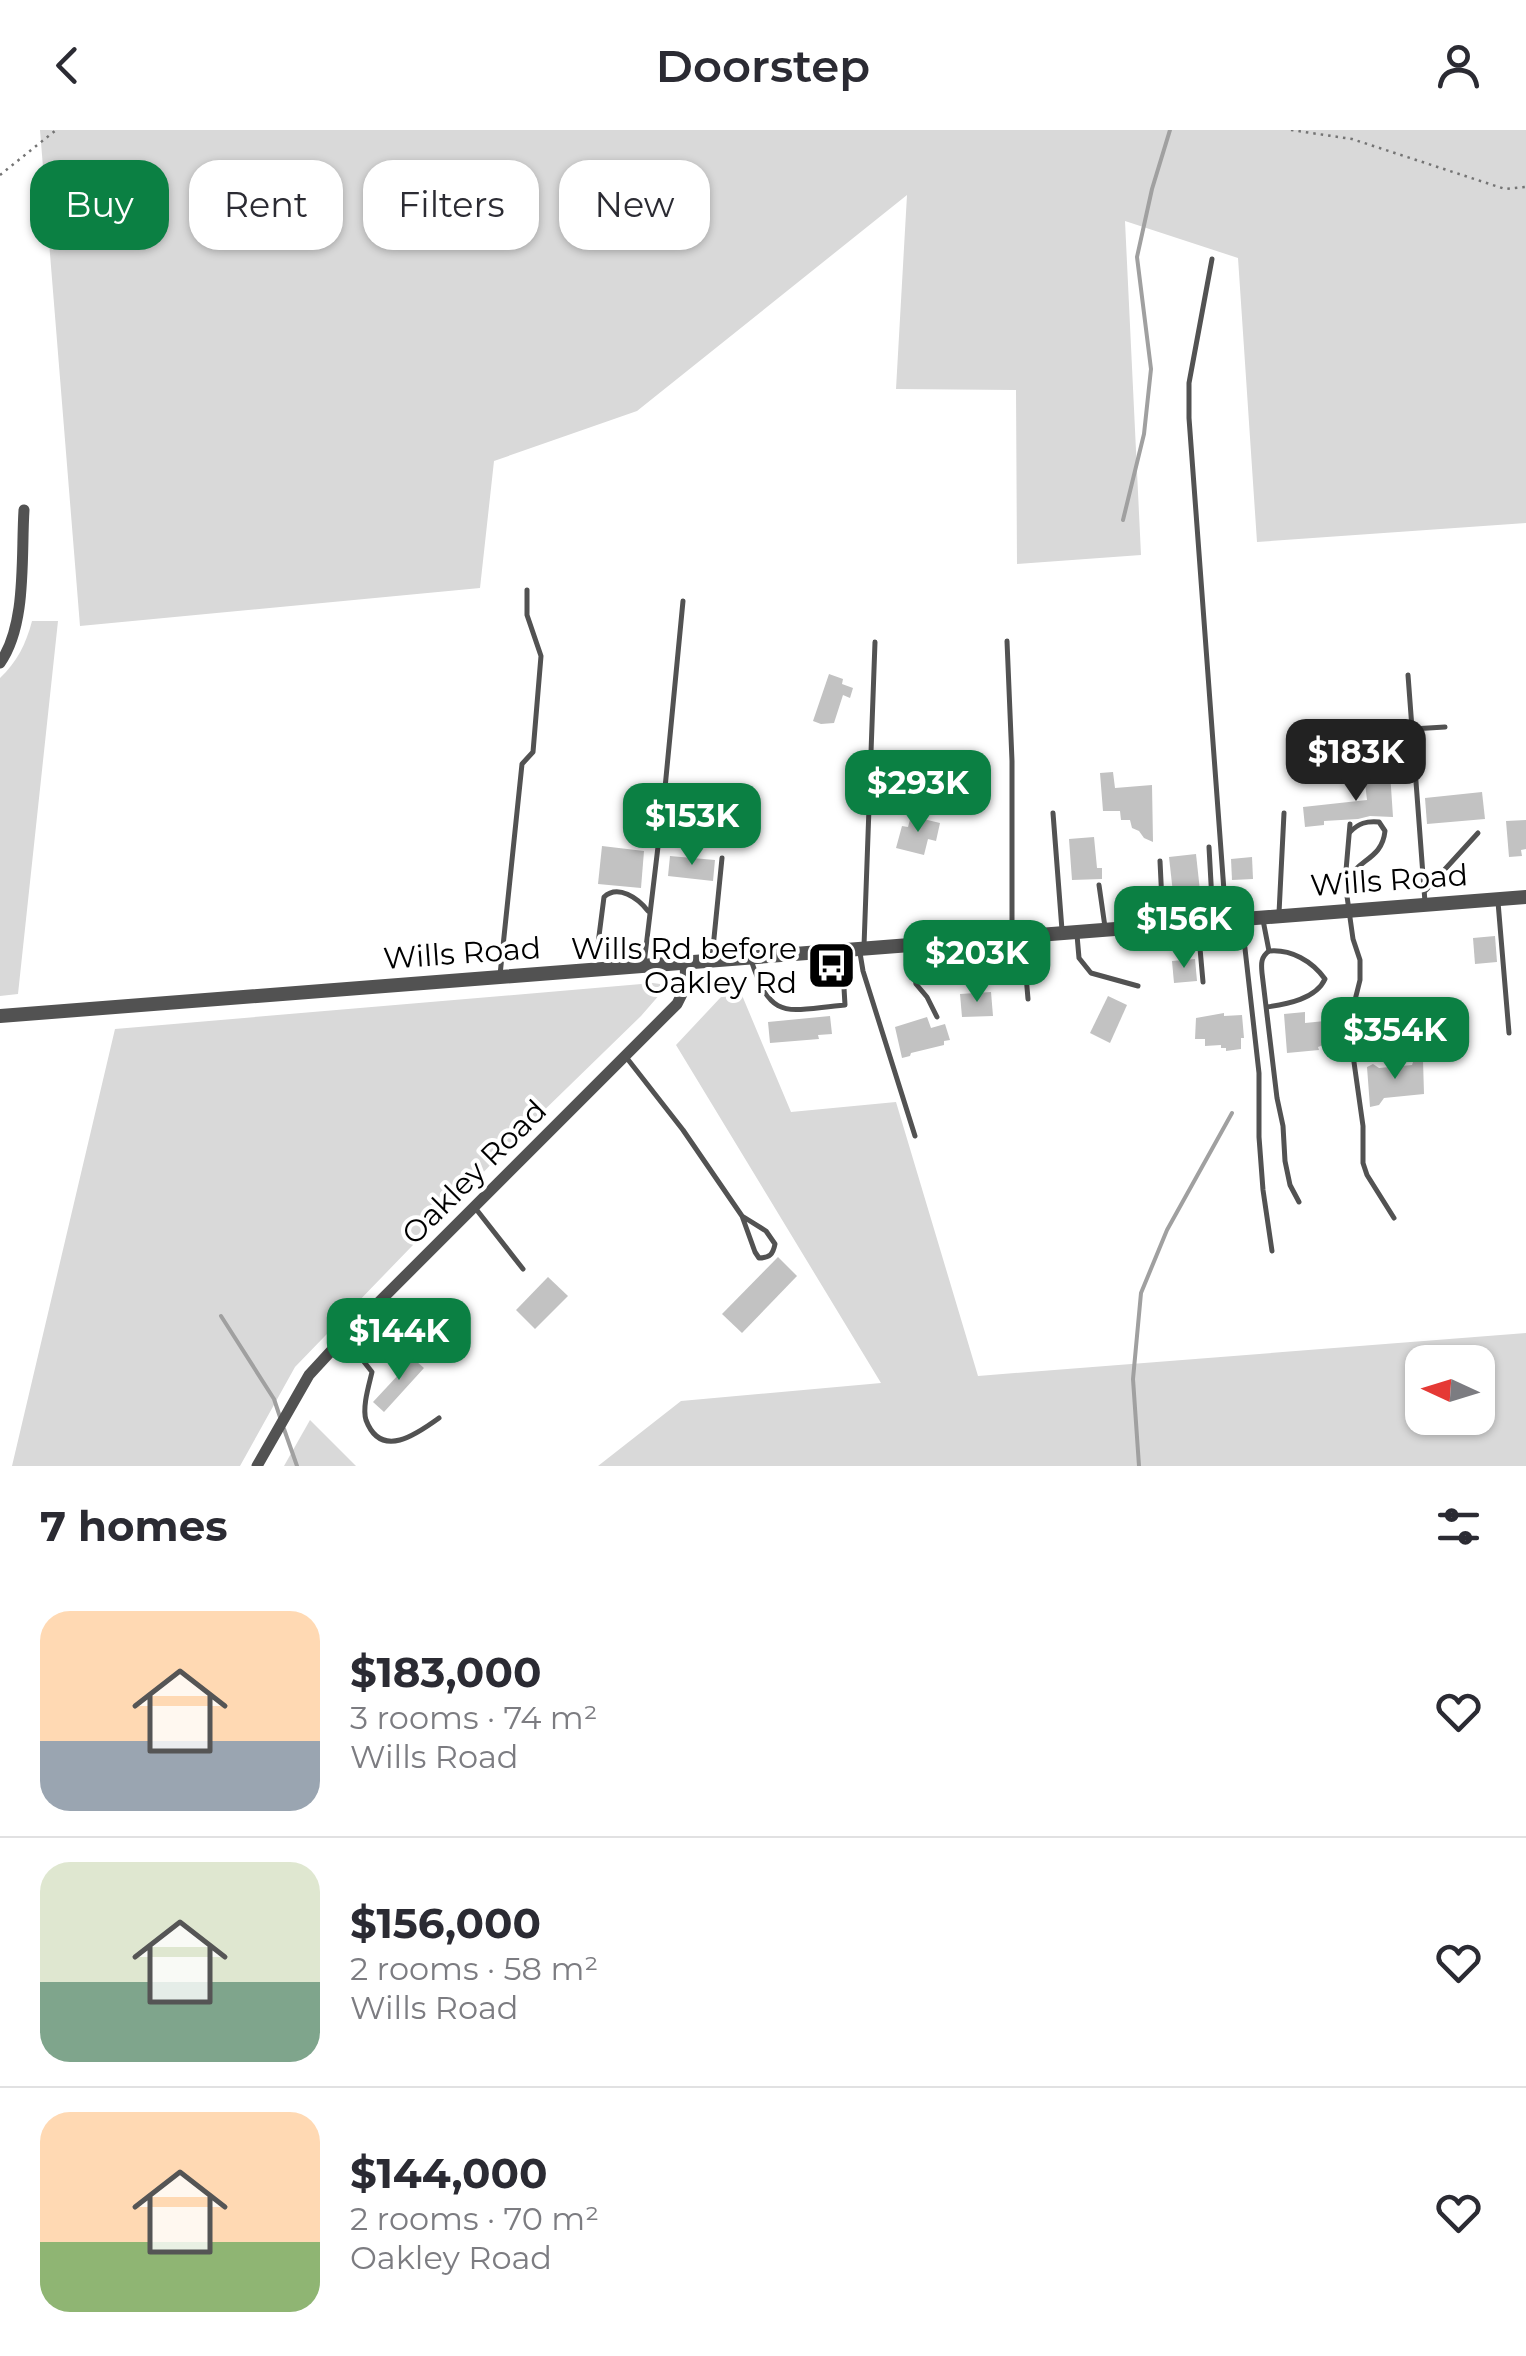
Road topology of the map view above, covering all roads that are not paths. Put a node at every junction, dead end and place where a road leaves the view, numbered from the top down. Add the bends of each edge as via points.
1 (1212, 259) dead end
2 (24, 510) dead end
3 (527, 590) dead end
4 (684, 602) dead end
5 (1007, 641) dead end
6 (875, 642) dead end
7 (0, 663) edge
8 (1408, 675) dead end
9 (1444, 728) dead end
10 (1412, 730) junction
11 (1053, 812) dead end
12 (1284, 813) dead end
13 (1350, 824) dead end
14 (1349, 832) junction
15 (1478, 833) dead end
16 (1209, 847) dead end
17 (722, 858) dead end
18 (1160, 861) dead end
19 (1346, 882) junction
20 (1099, 886) dead end
21 (1526, 897) edge
22 (1425, 898) junction
23 (1498, 899) junction
24 (1348, 911) junction
25 (650, 913) junction
26 (1279, 916) junction
27 (1263, 918) junction
28 (1220, 921) junction
29 (1163, 926) junction
30 (1105, 930) junction
31 (1070, 933) junction
32 (1018, 937) junction
33 (908, 946) junction
34 (862, 949) junction
35 (1268, 950) junction
36 (842, 951) junction
37 (750, 958) junction
38 (712, 961) junction
39 (685, 963) junction
40 (644, 966) junction
41 (595, 970) junction
42 (500, 978) junction
43 (1203, 982) dead end
44 (1138, 986) dead end
45 (1028, 999) dead end
46 (1267, 1007) junction
47 (0, 1016) edge
48 (937, 1017) dead end
49 (1509, 1033) dead end
50 (626, 1057) junction
51 (915, 1136) dead end
52 (1299, 1202) dead end
53 (474, 1207) junction
54 (742, 1216) junction
55 (1394, 1218) dead end
56 (1272, 1251) dead end
57 (524, 1270) dead end
58 (344, 1337) junction
59 (438, 1418) dead end
60 (257, 1466) edge

1 - 28 lane via 1189,418
2 - 7 street via 18,624
3 - 42 lane via 540,656 534,752 522,764
4 - 25 lane
5 - 32 lane
6 - 34 lane
8 - 10 lane
9 - 10 lane
10 - 22 lane
11 - 31 lane
12 - 26 lane
13 - 14 lane
14 - 19 lane
14 - 19 lane via 1368,821 1385,831 1381,847
15 - 22 lane
16 - 28 lane
17 - 38 lane
18 - 29 lane
19 - 24 lane
20 - 30 lane
21 - 23 street, Wills Road
22 - 23 street, Wills Road
22 - 24 street, Wills Road
23 - 49 lane
24 - 26 street, Wills Road
24 - 55 lane via 1360,960 1350,1020 1363,1163
25 - 40 lane
25 - 41 lane via 623,893 604,897
26 - 27 street, Wills Road
27 - 28 street, Wills Road
27 - 35 lane
28 - 29 street, Wills Road
28 - 43 lane
28 - 56 lane via 1260,1073 1258,1137
29 - 30 street, Wills Road
30 - 31 street, Wills Road
31 - 32 street, Wills Road
31 - 44 lane via 1091,973
32 - 33 street, Wills Road
32 - 45 lane
33 - 34 street, Wills Road
33 - 48 lane via 916,984
34 - 36 street, Wills Road
34 - 51 lane via 863,971
35 - 46 lane via 1261,962
35 - 46 lane via 1310,962 1324,979 1308,996
36 - 37 street, Wills Road
36 - 37 lane via 845,1005 780,1007 766,996
37 - 38 street, Wills Road
38 - 39 street, Wills Road
39 - 40 street, Wills Road
39 - 50 street, Oakley Road via 686,986 677,1004
40 - 41 street, Wills Road
41 - 42 street, Wills Road
42 - 47 street, Wills Road
46 - 52 lane via 1284,1161
50 - 53 street, Oakley Road
50 - 54 lane
53 - 57 lane
53 - 58 street, Oakley Road
54 - 54 lane via 775,1244 766,1258 755,1252
58 - 59 lane via 372,1372 366,1421 376,1435 401,1441
58 - 60 street, Oakley Road via 309,1375

